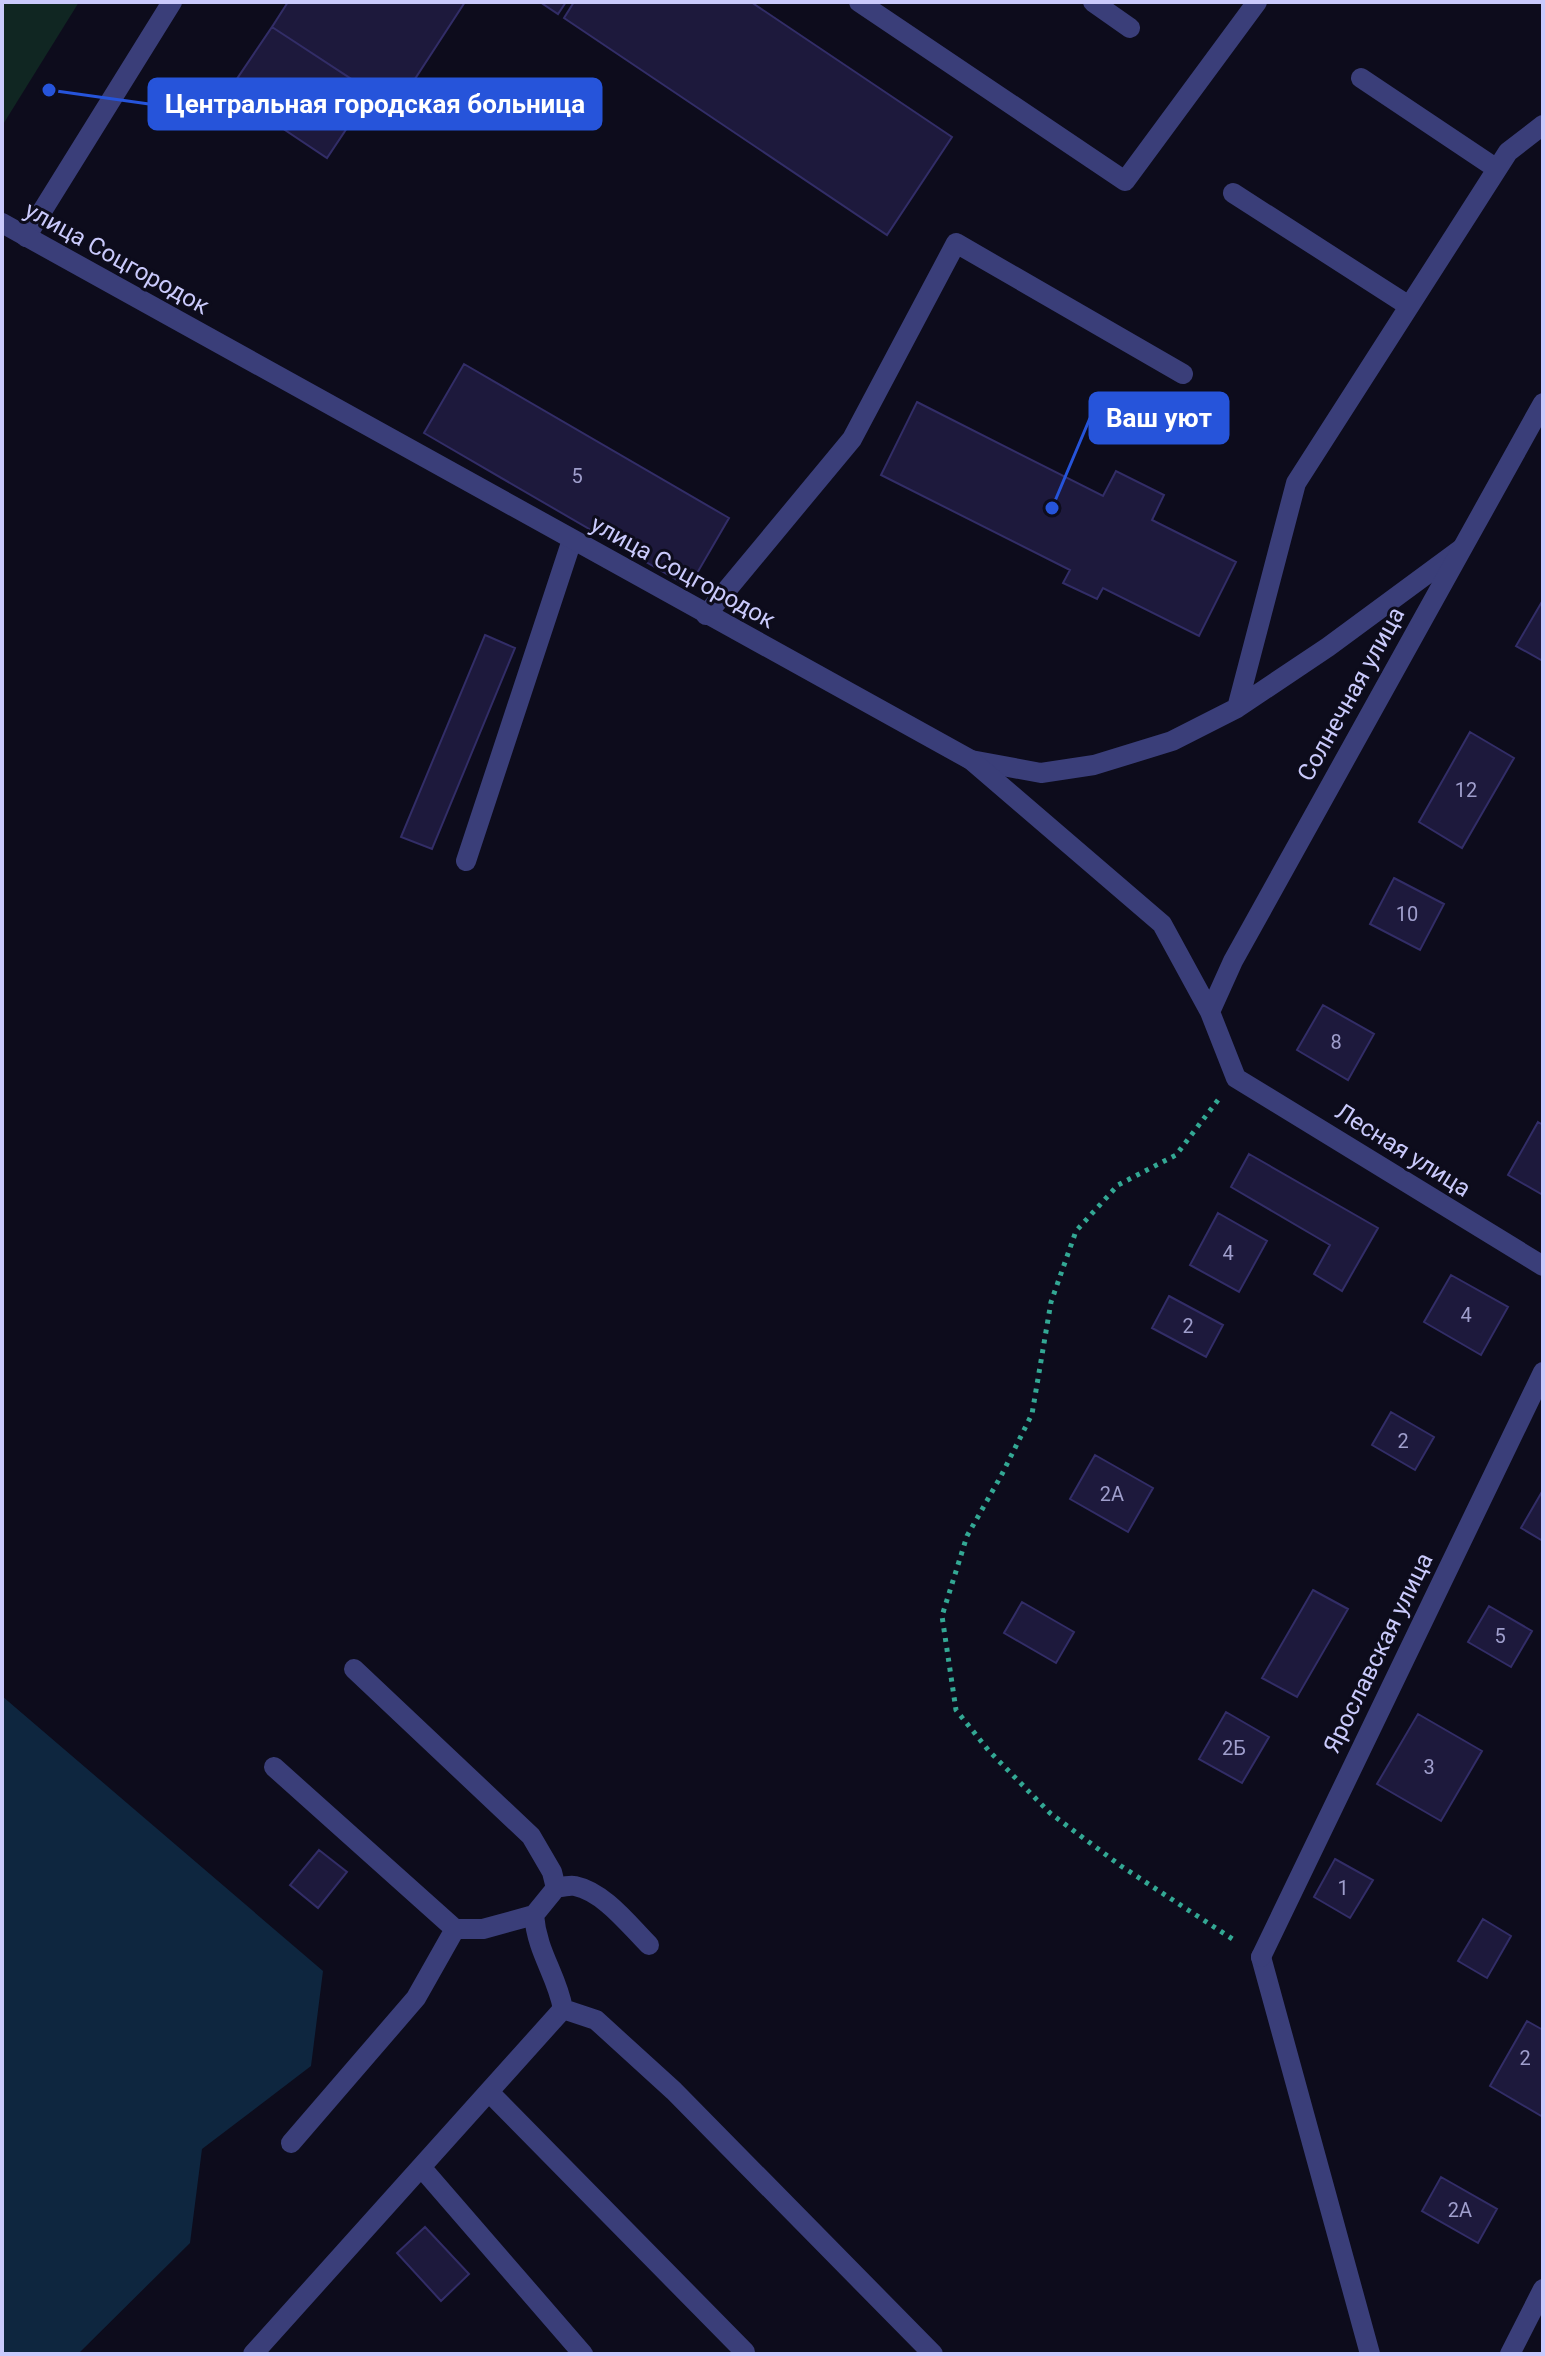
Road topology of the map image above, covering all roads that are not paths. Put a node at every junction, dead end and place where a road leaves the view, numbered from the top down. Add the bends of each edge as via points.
1 (172, 2) edge
2 (859, 2) edge
3 (1093, 2) edge
4 (1257, 2) edge
5 (1130, 28) dead end
6 (1361, 78) dead end
7 (1543, 125) edge
8 (1497, 169) junction
9 (1233, 193) dead end
10 (2, 223) edge
11 (26, 237) junction
12 (1409, 306) junction
13 (1183, 374) dead end
14 (1543, 403) edge
15 (572, 540) junction
16 (1461, 549) junction
17 (706, 615) junction
18 (1237, 708) junction
19 (971, 760) junction
20 (466, 861) dead end
21 (1210, 1012) junction
22 (1236, 1078) joint
23 (1543, 1266) edge
24 (1543, 1372) edge
25 (354, 1669) dead end
26 (274, 1767) dead end
27 (556, 1888) junction
28 (534, 1915) junction
29 (455, 1929) junction
30 (649, 1945) dead end
31 (563, 2009) junction
32 (489, 2092) junction
33 (291, 2143) dead end
34 (421, 2167) junction
35 (1543, 2289) edge
36 (745, 2352) dead end
37 (253, 2354) edge
38 (583, 2354) edge
39 (933, 2354) edge
40 (1370, 2354) edge
41 (1510, 2354) edge

1 - 11 street
2 - 4 street via 1125,181
3 - 5 street
6 - 8 street
7 - 8 street via 1508,152
8 - 12 street
9 - 12 street
10 - 11 street, улица Соцгородок
11 - 15 street, улица Соцгородок
12 - 18 street via 1296,483
13 - 17 street via 956,243 852,439
14 - 16 street, Солнечная улица
15 - 17 street, улица Соцгородок
15 - 20 street
16 - 18 street
16 - 21 street, Солнечная улица via 1233,961
17 - 19 street, улица Соцгородок
18 - 19 street via 1172,741 1094,765 1041,773
19 - 21 street, улица Соцгородок via 1162,924
21 - 22 street, улица Соцгородок
22 - 23 street, Лесная улица
24 - 40 street, Ярославская улица via 1261,1957
25 - 27 street via 531,1836
26 - 29 street
27 - 28 street
27 - 30 street via 573,1885 594,1895
28 - 29 street via 483,1929
28 - 31 street via 536,1937
29 - 33 street via 416,1998
31 - 32 street
31 - 39 street via 596,2020 674,2091
32 - 34 street
32 - 36 street
34 - 37 street
34 - 38 street
35 - 41 street

